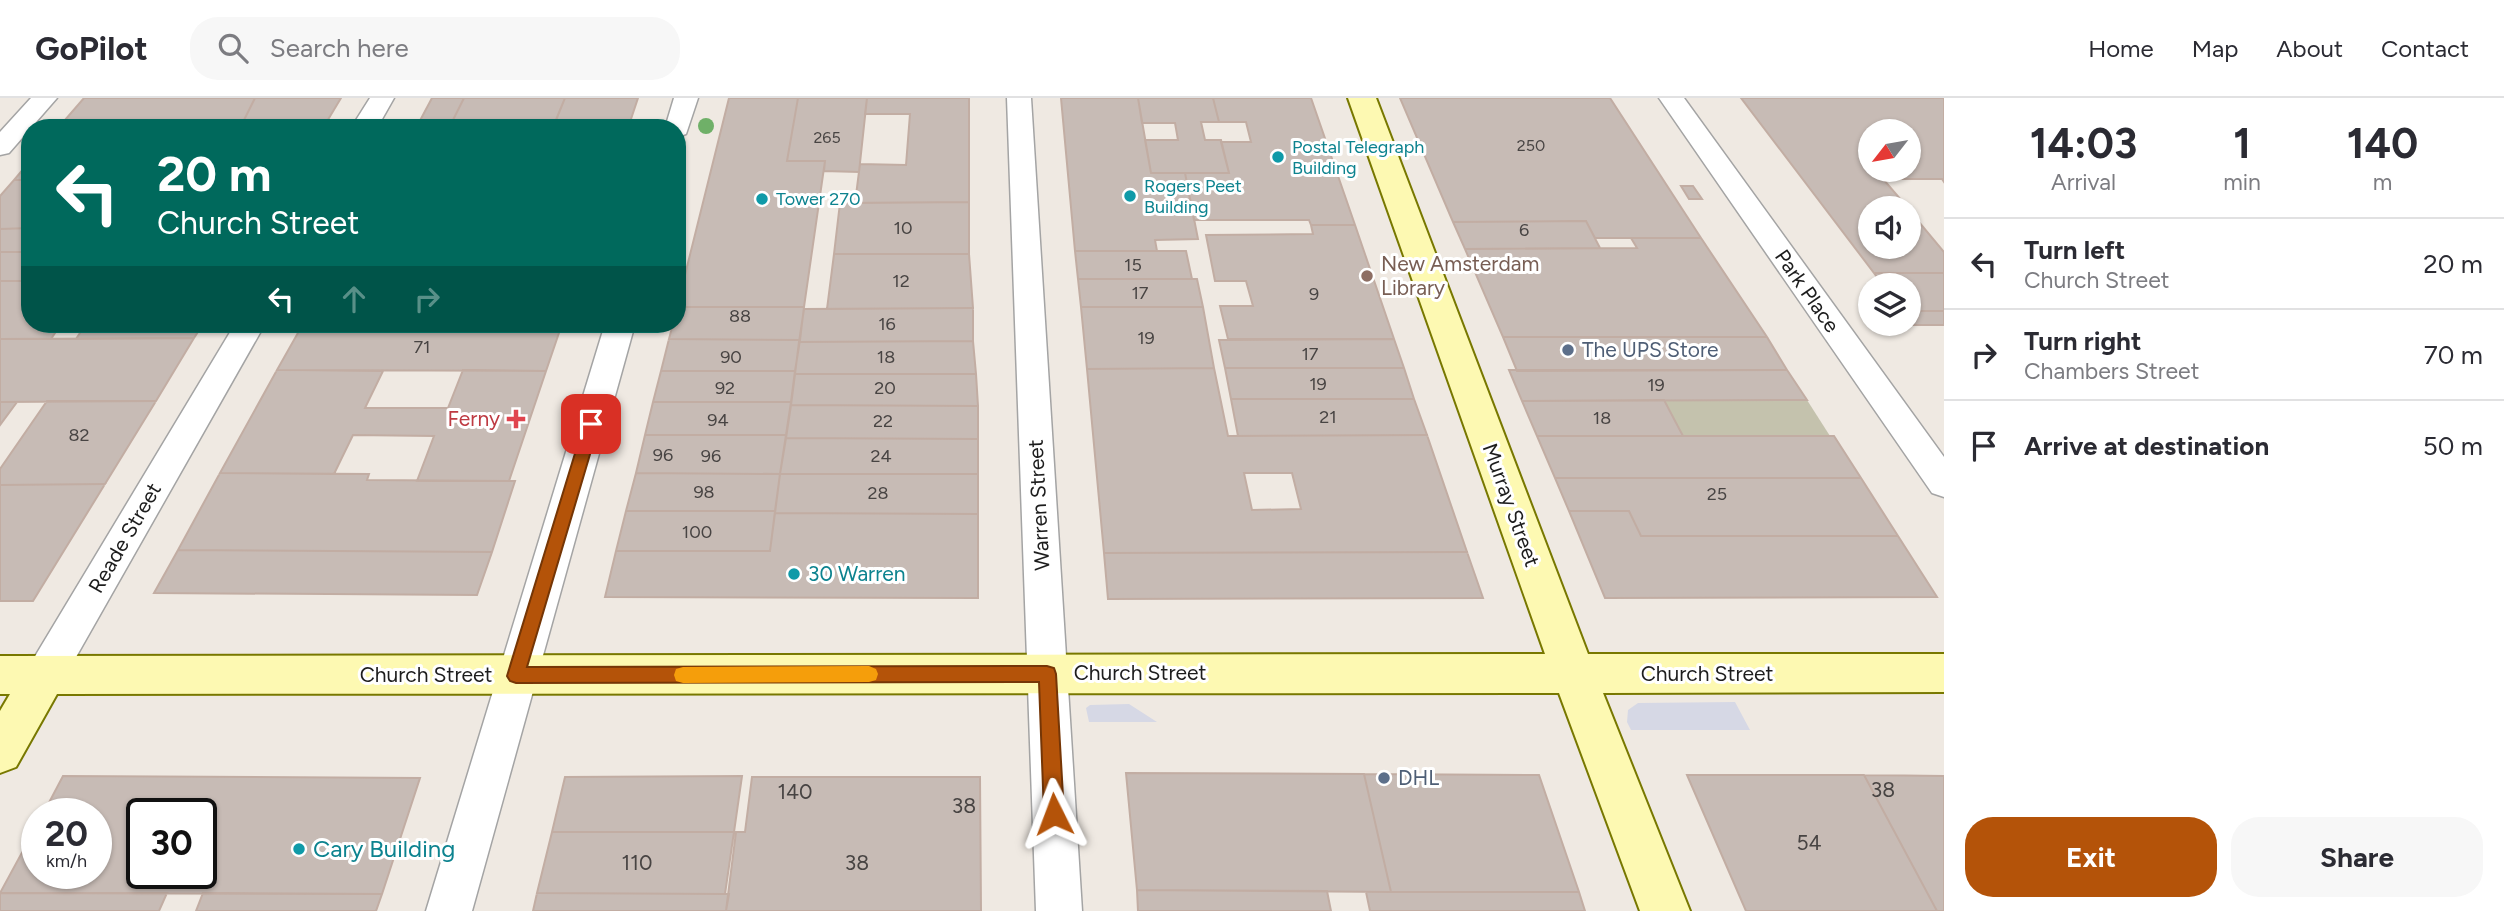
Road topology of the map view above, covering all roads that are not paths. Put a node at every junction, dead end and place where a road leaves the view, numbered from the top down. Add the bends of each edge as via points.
1 (45, 98) edge
2 (382, 98) edge
3 (686, 98) edge
4 (1019, 98) edge
5 (1362, 98) edge
6 (1671, 98) edge
7 (25, 119) edge
8 (370, 119) edge
9 (680, 119) edge
10 (21, 124) edge
11 (0, 146) edge
12 (245, 333) edge
13 (617, 333) edge
14 (1944, 483) edge
15 (1574, 673) junction
16 (1944, 673) edge
17 (1047, 674) junction
18 (0, 675) edge
19 (45, 675) junction
20 (516, 676) junction
21 (0, 752) edge
22 (449, 911) edge
23 (1059, 911) edge
24 (1665, 911) edge

1 - 7 street
2 - 8 street
3 - 9 street
4 - 17 street, Warren Street
5 - 15 main road, Murray Street
6 - 14 street, Park Place
10 - 11 street
12 - 19 street, Reade Street
13 - 20 street
15 - 16 main road, Church Street
15 - 17 main road, Church Street
15 - 24 main road, Murray Street
17 - 20 main road, Church Street
17 - 23 street, Warren Street
18 - 19 main road, Church Street
19 - 20 main road, Church Street
19 - 21 main road, Reade Street
20 - 22 street

